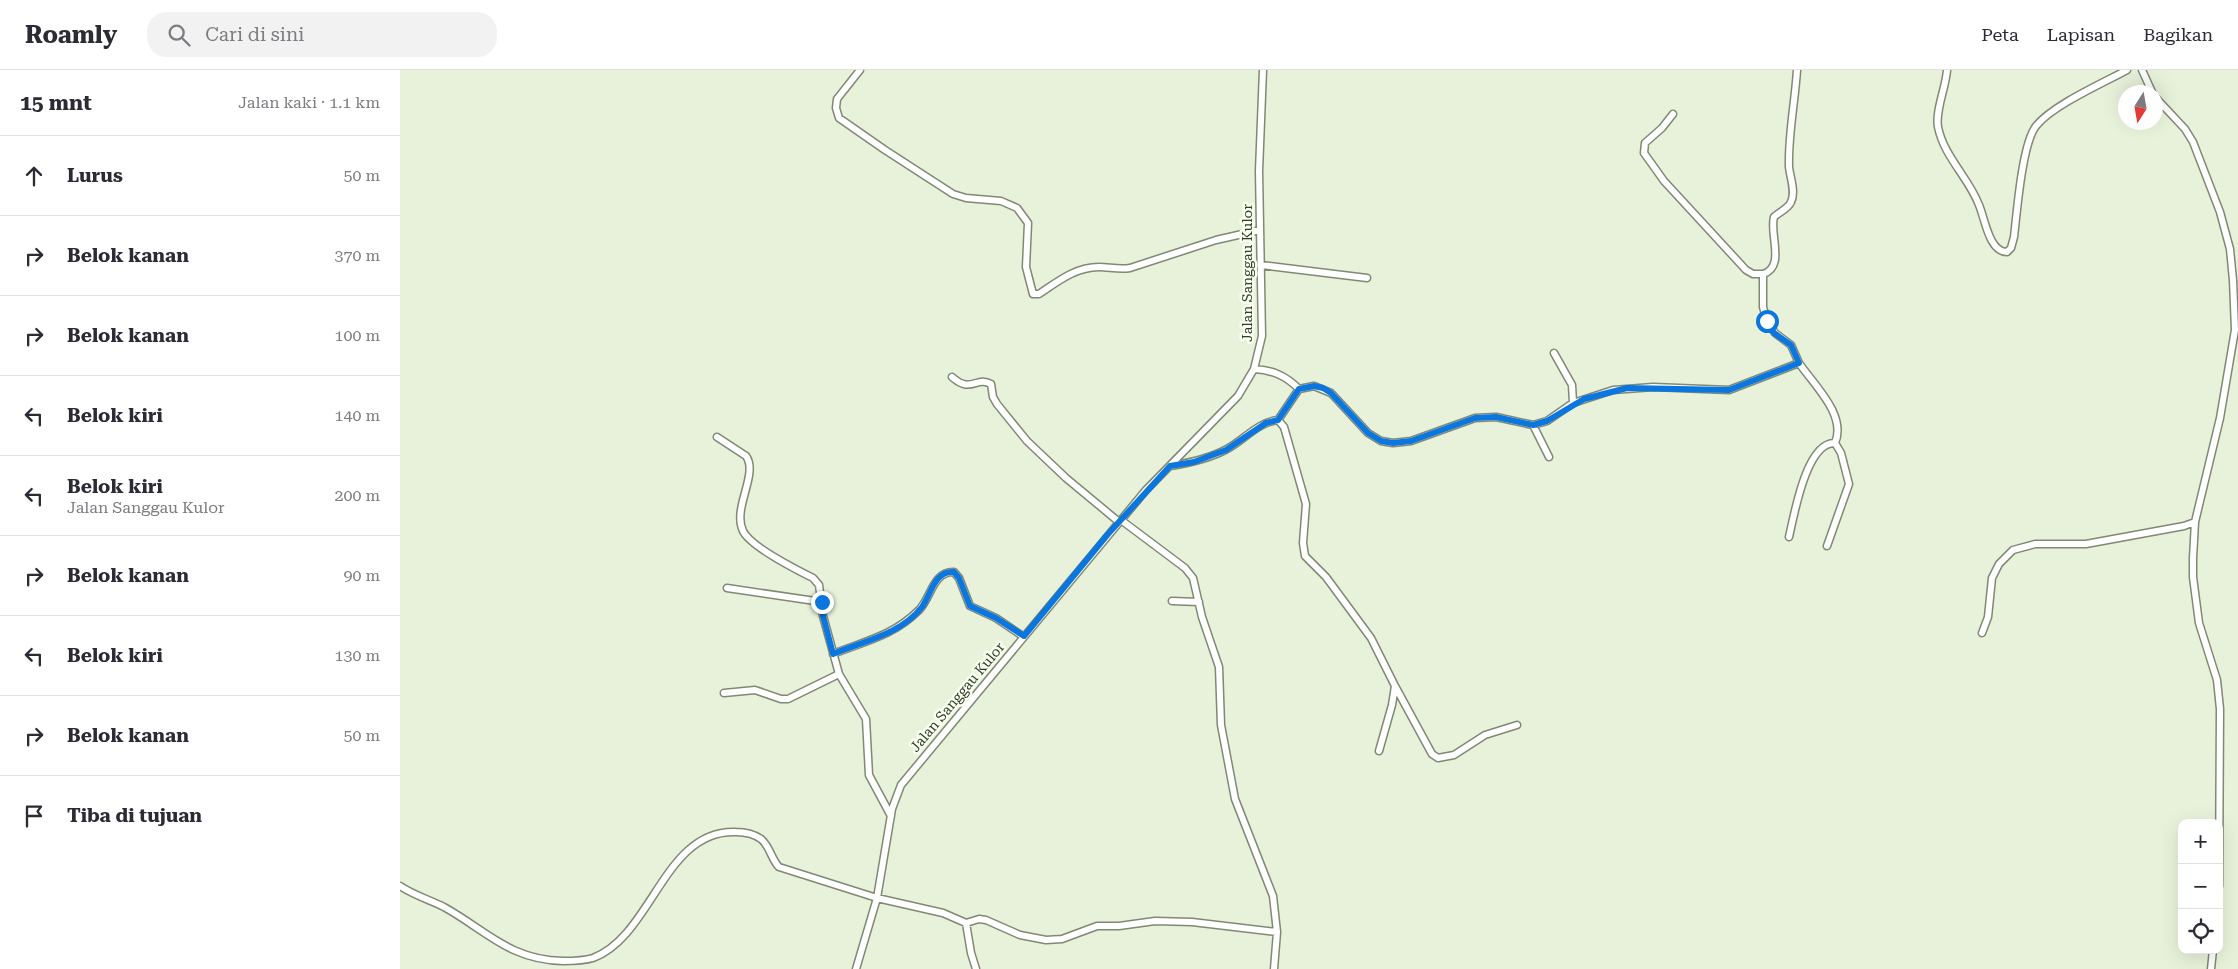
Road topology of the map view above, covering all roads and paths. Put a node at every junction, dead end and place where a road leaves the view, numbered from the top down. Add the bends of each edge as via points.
1 (860, 70) edge
2 (1263, 70) edge
3 (1797, 70) edge
4 (1947, 70) edge
5 (2127, 70) edge
6 (2142, 70) edge
7 (2149, 85) edge
8 (2163, 105) edge
9 (1673, 114) dead end
10 (1260, 230) junction
11 (1261, 265) junction
12 (1763, 274) junction
13 (1367, 278) dead end
14 (1554, 353) dead end
15 (1799, 363) junction
16 (1254, 369) junction
17 (952, 378) dead end
18 (1299, 389) junction
19 (1574, 403) junction
20 (1278, 420) junction
21 (1533, 425) junction
22 (717, 437) dead end
23 (1835, 443) junction
24 (1549, 458) dead end
25 (1170, 466) junction
26 (1119, 521) junction
27 (2195, 522) junction
28 (1789, 537) dead end
29 (1827, 546) dead end
30 (727, 588) dead end
31 (1172, 601) dead end
32 (822, 602) junction
33 (1198, 602) junction
34 (1982, 633) dead end
35 (1024, 636) junction
36 (833, 654) junction
37 (839, 674) junction
38 (1395, 686) junction
39 (724, 693) dead end
40 (1517, 725) dead end
41 (1379, 751) dead end
42 (891, 816) junction
43 (2219, 864) edge
44 (400, 886) edge
45 (877, 898) junction
46 (966, 923) junction
47 (1277, 932) junction
48 (2213, 954) edge
49 (856, 969) edge
50 (976, 969) edge
51 (1274, 969) edge
52 (2211, 969) edge

1 - 10 street via 837,99 840,118 953,194 1001,201 1017,208 1028,224 1026,267 1033,294 1039,294 1075,272 1097,267 1130,268 1216,240
2 - 10 street, Jalan Sanggau Kulor
3 - 12 street via 1789,167 1792,197 1785,209 1774,217 1775,258 1771,269
4 - 5 street via 1938,122 1943,141 1979,204 1994,246 2007,252 2014,237 2025,160 2036,126 2057,110
6 - 7 street
8 - 27 street via 2193,142 2220,212 2230,249 2234,288 2236,330 2220,418
9 - 12 street via 1644,143 1646,156 1670,188 1746,270
10 - 11 street, Jalan Sanggau Kulor
11 - 13 street
11 - 16 street, Jalan Sanggau Kulor via 1262,336
12 - 15 street via 1763,307 1767,321 1774,333 1791,345
14 - 19 street via 1572,385
15 - 19 street via 1729,390 1627,388
15 - 23 street via 1836,417 1839,427
16 - 18 street via 1289,379
16 - 25 street, Jalan Sanggau Kulor via 1238,396
17 - 26 street via 967,386 981,382 991,384 997,404 1027,441
18 - 20 street
18 - 21 street via 1323,388 1368,433 1381,441 1393,443 1411,441 1475,418 1496,417
19 - 21 street via 1547,421
20 - 25 street via 1266,423 1226,450 1194,462
20 - 38 street via 1284,427 1306,504 1305,556 1326,577 1359,621
21 - 24 street
22 - 32 street via 749,460 740,521 743,532 776,557 813,578 819,585
23 - 28 street via 1825,445 1812,459
23 - 29 street via 1842,453 1849,484
25 - 26 street, Jalan Sanggau Kulor
26 - 33 street via 1189,572
26 - 35 street, Jalan Sanggau Kulor
27 - 34 street via 2086,544 2026,545 2013,550 1999,564 1992,578 1988,618
27 - 43 street via 2193,577 2196,600 2201,631 2217,680 2220,709
30 - 32 street
31 - 33 street
32 - 36 street
33 - 47 street via 1219,667 1221,725 1235,799 1273,896
35 - 36 street via 970,606 959,578 954,572 948,572 934,584 921,608 896,629
35 - 42 street, Jalan Sanggau Kulor via 906,778 896,796
36 - 37 street
37 - 39 street via 788,698 781,699 755,690
37 - 42 street via 866,719 870,775
38 - 40 street via 1432,754 1438,758 1454,755 1485,735
38 - 41 street
42 - 45 street, Jalan Sanggau Kulor
44 - 45 street via 453,912 502,946 550,961 586,960 606,952 615,945 686,852 699,841 726,831 742,832 762,840 779,867
45 - 46 street via 954,916
45 - 49 street, Jalan Sanggau Kulor
46 - 47 street via 986,920 1020,935 1046,940 1062,939 1097,926 1155,921
46 - 50 street
47 - 51 street
48 - 52 street

